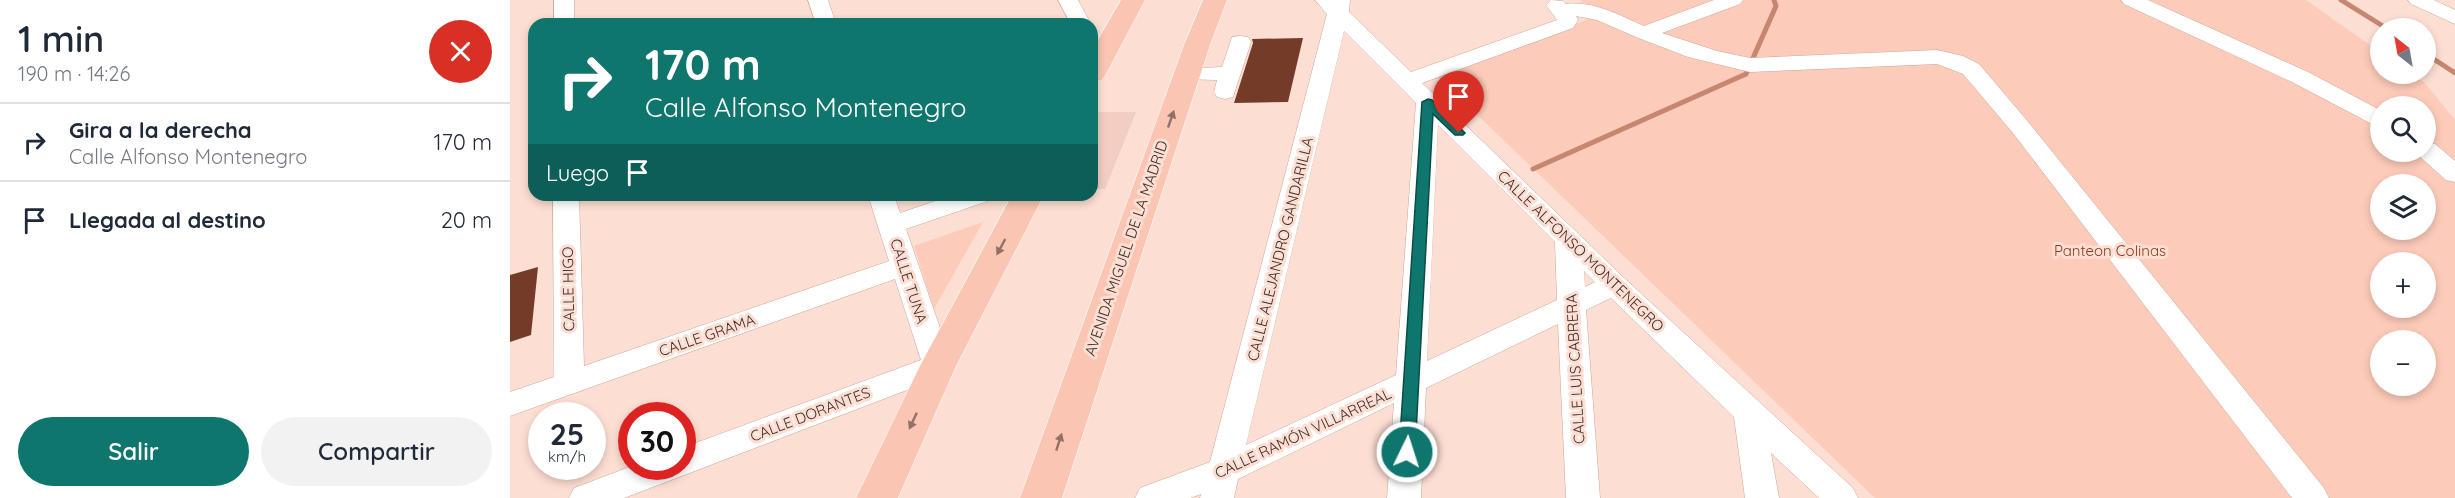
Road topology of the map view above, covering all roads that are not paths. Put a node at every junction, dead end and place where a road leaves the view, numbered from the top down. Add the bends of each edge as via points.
1 (564, 0) edge
2 (818, 0) edge
3 (1068, 0) edge
4 (1133, 0) edge
5 (1215, 0) edge
6 (1733, 0) edge
7 (2131, 0) edge
8 (2418, 0) edge
9 (1335, 5) edge
10 (1556, 5) edge
11 (564, 18) edge
12 (824, 18) edge
13 (1078, 18) edge
14 (2455, 18) edge
15 (1643, 33) junction
16 (1240, 42) dead end
17 (1098, 54) edge
18 (1186, 74) junction
19 (1405, 81) junction
20 (1428, 102) junction
21 (2370, 114) edge
22 (2436, 158) edge
23 (2455, 174) edge
24 (566, 201) edge
25 (883, 201) edge
26 (961, 201) edge
27 (1025, 201) edge
28 (891, 225) junction
29 (1568, 240) junction
30 (904, 266) junction
31 (1614, 285) junction
32 (1572, 305) junction
33 (938, 366) junction
34 (569, 383) junction
35 (1411, 383) junction
36 (510, 404) edge
37 (1749, 412) junction
38 (696, 457) edge
39 (633, 480) edge
40 (1220, 485) edge
41 (586, 498) edge
42 (877, 498) edge
43 (1041, 498) edge
44 (1152, 498) edge
45 (1404, 498) edge
46 (1583, 498) edge
47 (1762, 498) edge
48 (1841, 498) edge
49 (2312, 498) edge

1 - 11 street
2 - 12 street
3 - 13 street
4 - 17 main road
5 - 18 main road, AVENIDA MIGUEL DE LA MADRID
6 - 15 street
7 - 21 street via 2300,77
8 - 14 street
9 - 19 street, CALLE ALFONSO MONTENEGRO
9 - 40 street, CALLE ALEJANDRO GANDARILLA via 1280,253
10 - 15 street via 1603,14
10 - 19 street via 1568,20 1566,24
15 - 49 street via 1721,60 1750,65 1937,57 1971,69
16 - 18 street via 1228,82
43 -> 18 main road, AVENIDA MIGUEL DE LA MADRID
19 - 20 street, CALLE ALFONSO MONTENEGRO
20 - 29 street, CALLE ALFONSO MONTENEGRO
20 - 35 street
22 - 23 street
24 - 34 street, CALLE HIGO
25 - 28 street, CALLE TUNA
26 - 28 street
27 -> 33 main road
28 - 30 street, CALLE TUNA
29 - 31 street, CALLE ALFONSO MONTENEGRO
29 - 32 street, CALLE LUIS CABRERA
30 - 33 street, CALLE TUNA
30 - 34 street, CALLE GRAMA
31 - 32 street, CALLE RAMÓN VILLARREAL
31 - 37 street, CALLE ALFONSO MONTENEGRO
32 - 35 street, CALLE RAMÓN VILLARREAL
32 - 46 street, CALLE LUIS CABRERA
33 - 38 street, CALLE DORANTES
33 -> 42 main road
34 - 36 street, CALLE GRAMA
35 - 40 street, CALLE RAMÓN VILLARREAL
35 - 45 street
37 - 47 street
37 - 48 street, CALLE ALFONSO MONTENEGRO
39 - 41 street
40 - 44 street, CALLE RAMÓN VILLARREAL

